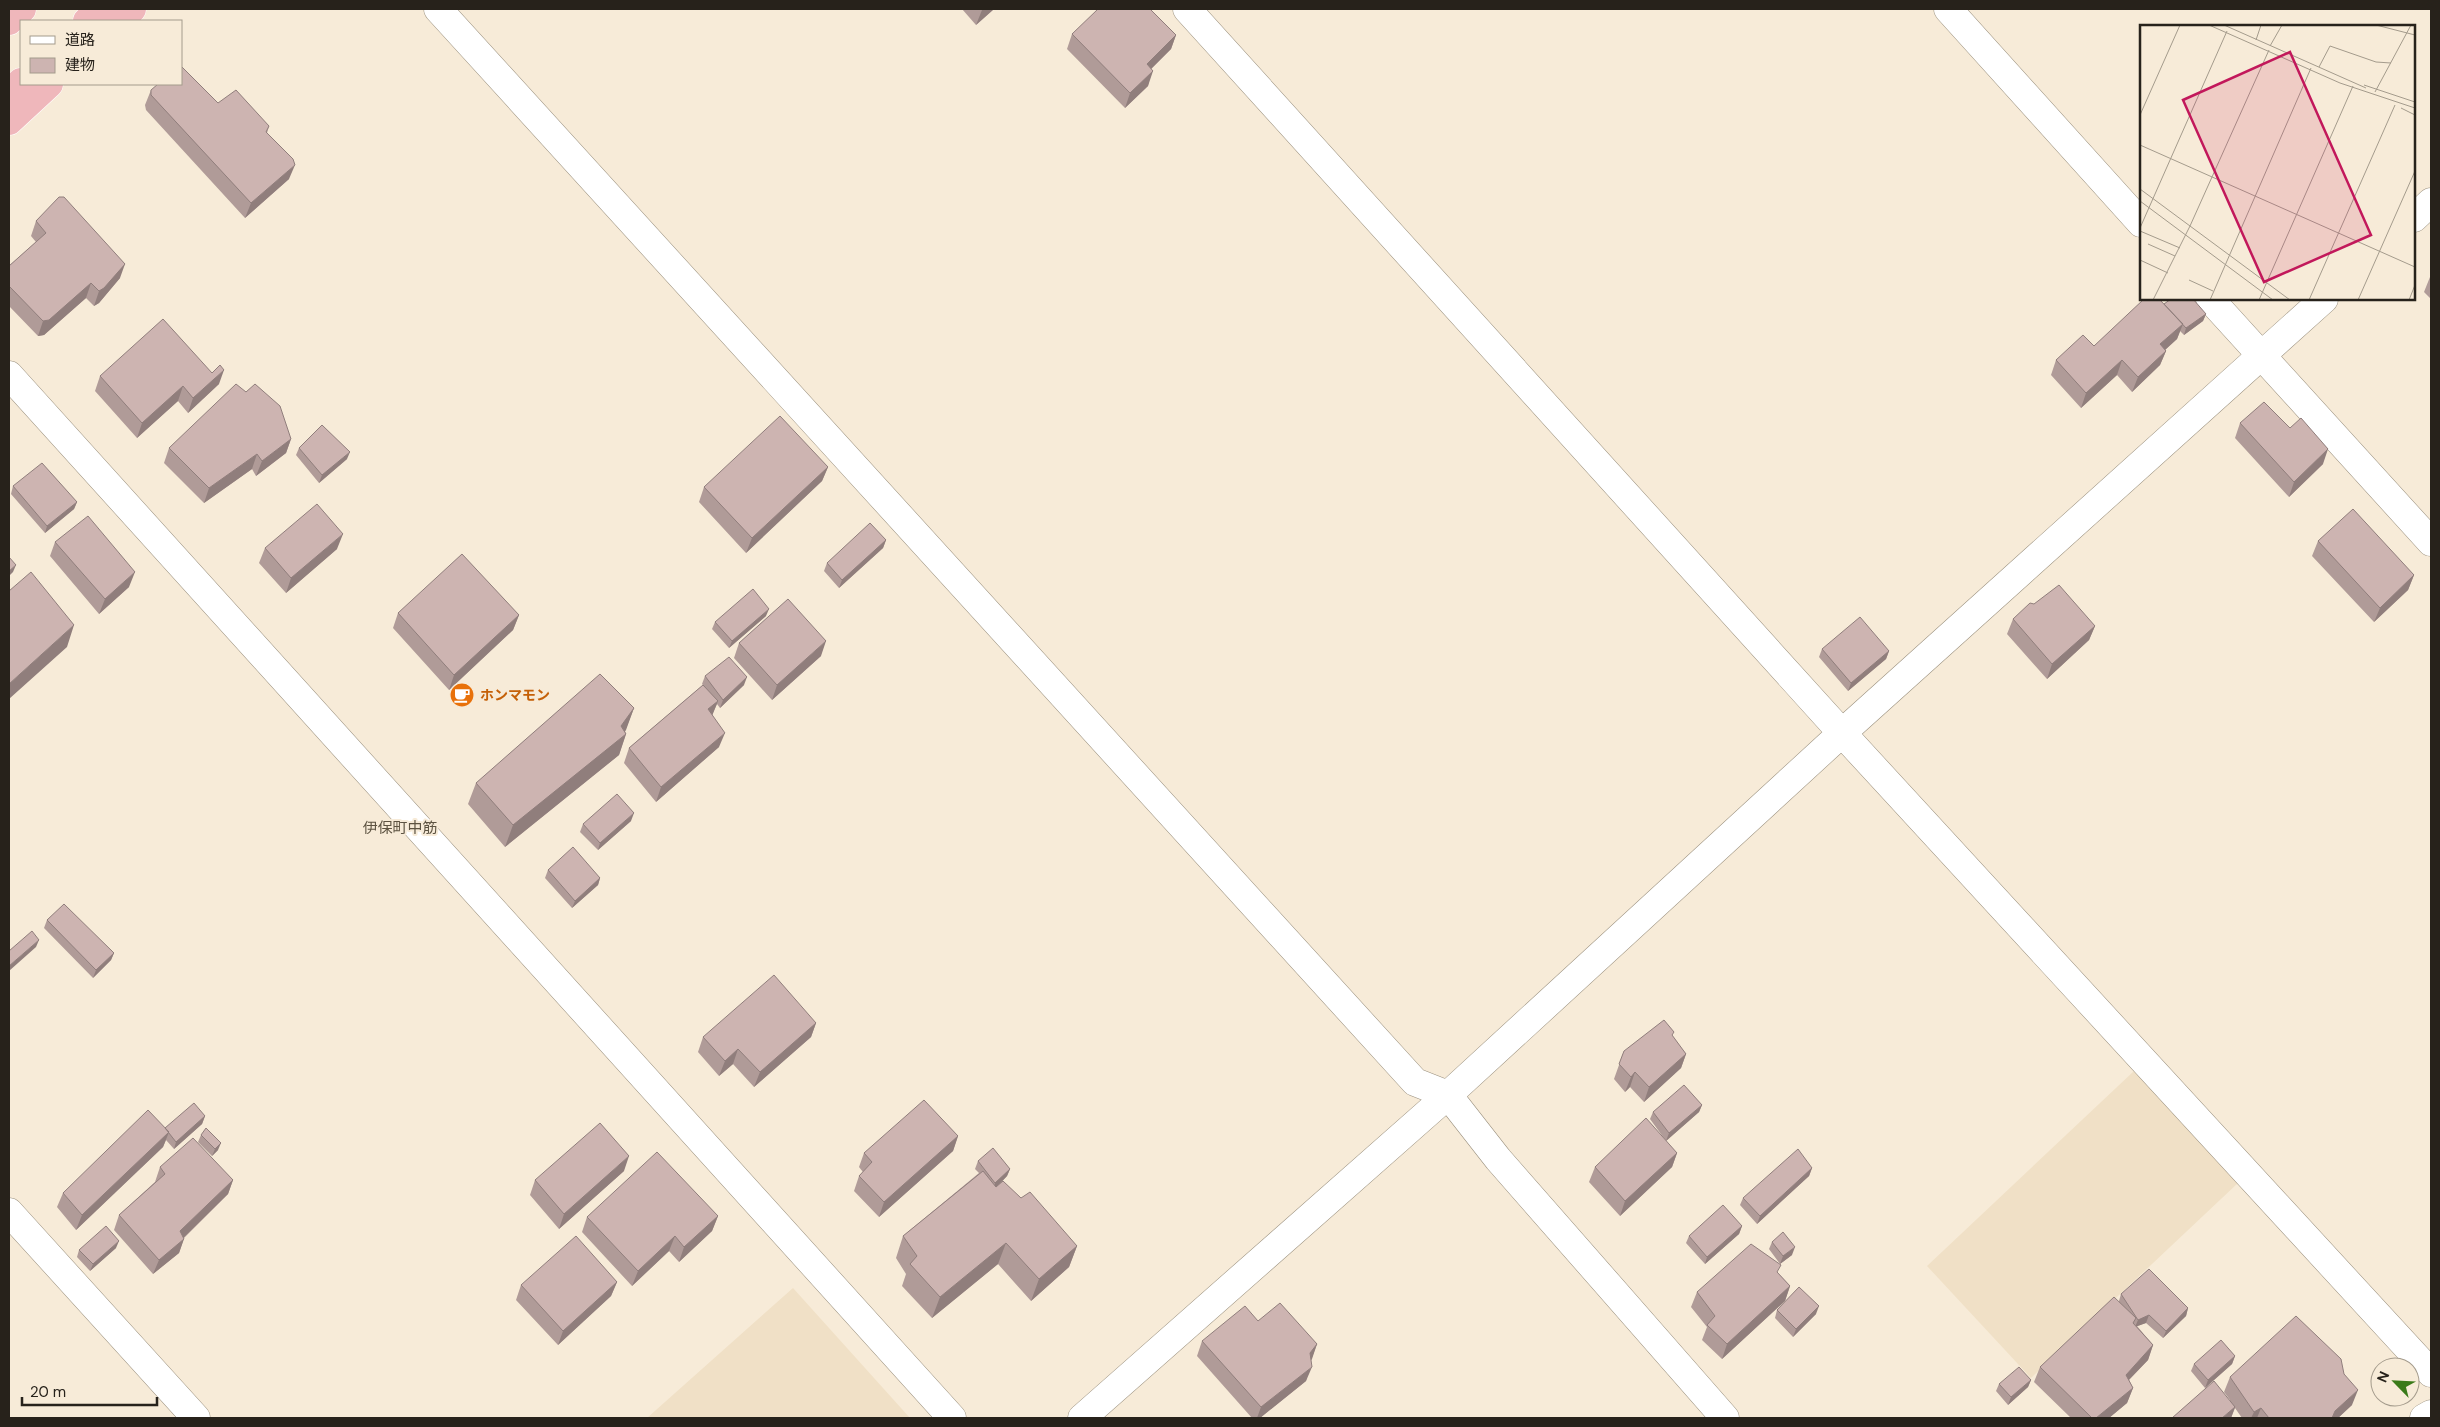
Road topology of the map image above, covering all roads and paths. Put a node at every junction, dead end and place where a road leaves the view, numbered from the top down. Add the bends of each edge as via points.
1 (22, 9) edge
2 (100, 9) edge
3 (132, 9) edge
4 (438, 9) edge
5 (1187, 9) edge
6 (1948, 9) edge
7 (88, 20) edge
8 (119, 20) edge
9 (9, 21) edge
10 (20, 83) edge
11 (48, 85) edge
12 (9, 94) edge
13 (9, 121) edge
14 (2431, 202) edge
15 (2415, 217) edge
16 (2140, 222) edge
17 (2211, 300) edge
18 (2323, 300) edge
19 (2261, 356) junction
20 (9, 375) edge
21 (2431, 542) edge
22 (1842, 733) junction
23 (1448, 1095) junction
24 (9, 1212) edge
25 (2431, 1373) edge
26 (2431, 1414) edge
27 (196, 1418) edge
28 (952, 1418) edge
29 (1082, 1418) edge
30 (1725, 1418) edge
31 (2424, 1418) edge

1 - 9 highway
2 - 7 highway
3 - 8 highway
4 - 23 street via 1415,1082
5 - 22 street
6 - 16 street
10 - 12 highway
11 - 13 highway
14 - 15 street
17 - 19 street
18 - 19 street
19 - 21 street
19 - 22 street
20 - 28 street
22 - 23 street
22 - 25 street
23 - 29 street
23 - 30 street via 1498,1159
24 - 27 street
26 - 31 street

